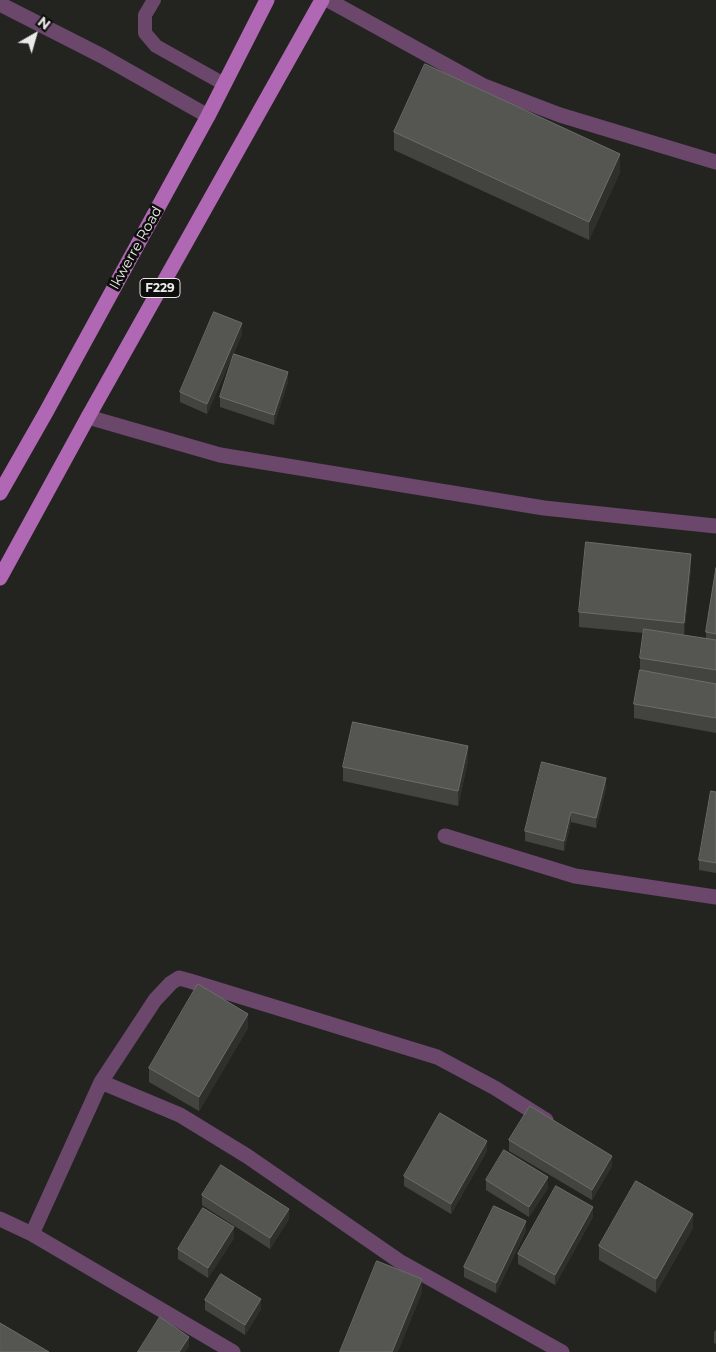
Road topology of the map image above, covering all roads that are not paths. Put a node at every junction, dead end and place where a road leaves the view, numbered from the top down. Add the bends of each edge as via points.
1 (154, 0) edge
2 (267, 0) edge
3 (322, 0) edge
4 (328, 0) edge
5 (0, 4) edge
6 (224, 84) junction
7 (208, 116) junction
8 (716, 162) edge
9 (88, 417) junction
10 (0, 493) edge
11 (716, 526) edge
12 (0, 578) edge
13 (445, 836) dead end
14 (716, 897) edge
15 (101, 1082) junction
16 (560, 1129) edge
17 (0, 1220) edge
18 (32, 1234) junction
19 (233, 1352) edge
20 (562, 1352) edge

1 - 6 lane via 145,15 145,33 156,46
2 - 6 main road, Ikwerre Road / F229
3 - 9 main road, F229
4 - 8 street via 484,86 560,115
5 - 7 street via 102,56
6 - 7 main road, Ikwerre Road / F229
7 - 10 main road, Ikwerre Road / F229
9 - 11 street via 220,455 544,508
9 - 12 main road, F229
13 - 14 street via 575,876
15 - 16 street via 155,1000 179,978 437,1057 495,1088
15 - 18 street
15 - 20 street via 180,1115 247,1156 399,1261
17 - 18 street
18 - 19 street

